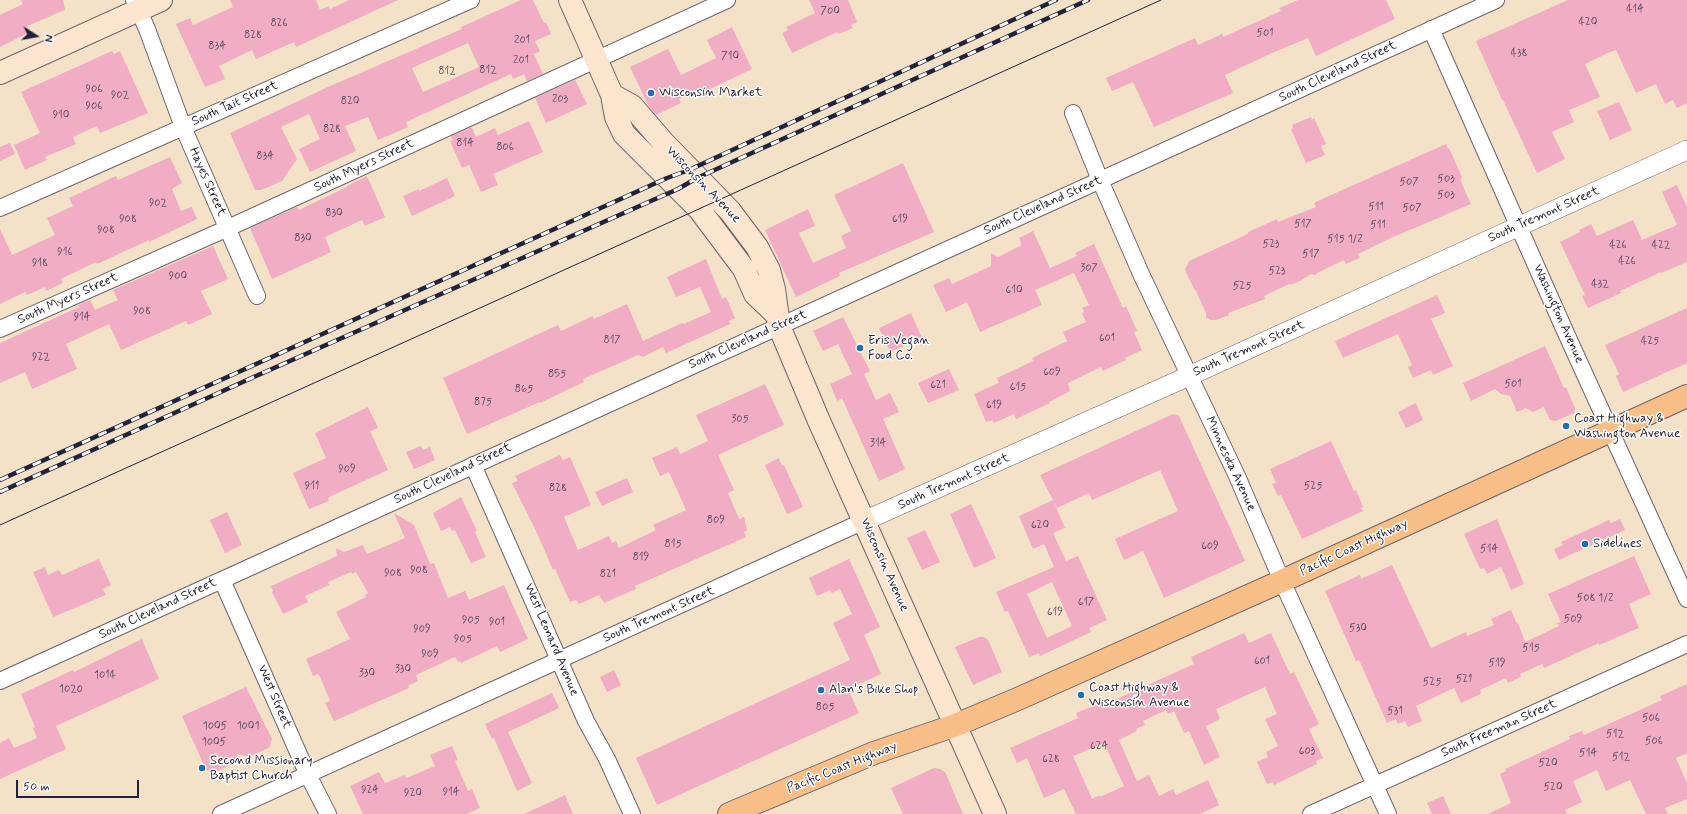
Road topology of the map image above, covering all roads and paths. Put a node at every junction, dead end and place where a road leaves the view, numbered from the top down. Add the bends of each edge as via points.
1 (161, 0) edge
2 (471, 0) edge
3 (570, 0) edge
4 (726, 0) edge
5 (1496, 0) edge
6 (136, 5) edge
7 (1431, 29) junction
8 (595, 60) junction
9 (0, 72) edge
10 (1073, 113) dead end
11 (183, 127) junction
12 (1687, 150) edge
13 (1100, 180) junction
14 (0, 208) edge
15 (1520, 226) junction
16 (228, 228) junction
17 (257, 296) dead end
18 (777, 320) junction
19 (0, 329) edge
20 (1189, 376) junction
21 (1687, 396) edge
22 (1611, 430) junction
23 (473, 465) junction
24 (864, 521) junction
25 (222, 580) junction
26 (1282, 581) junction
27 (1687, 599) edge
28 (1687, 644) edge
29 (559, 660) junction
30 (0, 681) edge
31 (956, 725) junction
32 (308, 775) junction
33 (1375, 785) junction
34 (221, 814) edge
35 (328, 814) edge
36 (632, 814) edge
37 (729, 814) edge
38 (996, 814) edge
39 (1311, 814) edge
40 (1388, 814) edge

1 - 6 main road
2 - 11 street, South Tait Street
3 - 8 main road, Wisconsin Avenue
4 - 8 street, South Myers Street
5 - 7 street, South Cleveland Street
6 - 9 main road
6 - 11 street, Hayes Street
7 - 13 street, South Cleveland Street
7 - 15 street, Washington Avenue
8 - 16 street, South Myers Street
8 - 18 main road, Wisconsin Avenue via 612,95 616,117 624,134 698,209 744,269 755,294
10 - 13 street, Minnesota Avenue
11 - 14 street, South Tait Street
11 - 16 street, Hayes Street
12 - 15 street, South Tremont Street
13 - 18 street, South Cleveland Street
13 - 20 street, Minnesota Avenue
15 - 20 street, South Tremont Street
15 - 22 street, Washington Avenue
16 - 17 street, Hayes Street
16 - 19 street, South Myers Street
18 - 23 street, South Cleveland Street
18 - 24 main road, Wisconsin Avenue
20 - 24 street, South Tremont Street
20 - 26 street, Minnesota Avenue via 1237,476
21 - 22 main road, Pacific Coast Highway
22 - 26 main road, Pacific Coast Highway
22 - 27 street, Washington Avenue
23 - 25 street, South Cleveland Street
23 - 29 street, West Leonard Avenue
24 - 29 street, South Tremont Street
24 - 31 main road, Wisconsin Avenue
25 - 30 street, South Cleveland Street
25 - 32 street, West Street
26 - 31 main road, Pacific Coast Highway
26 - 33 street, Minnesota Avenue
28 - 33 street, South Freeman Street
29 - 32 street, South Tremont Street
29 - 36 street, West Leonard Avenue via 586,722
31 - 37 main road, Pacific Coast Highway via 874,753
31 - 38 main road, Wisconsin Avenue
32 - 34 street, South Tremont Street
32 - 35 street, West Street
33 - 39 street, South Freeman Street
33 - 40 street, Minnesota Avenue

